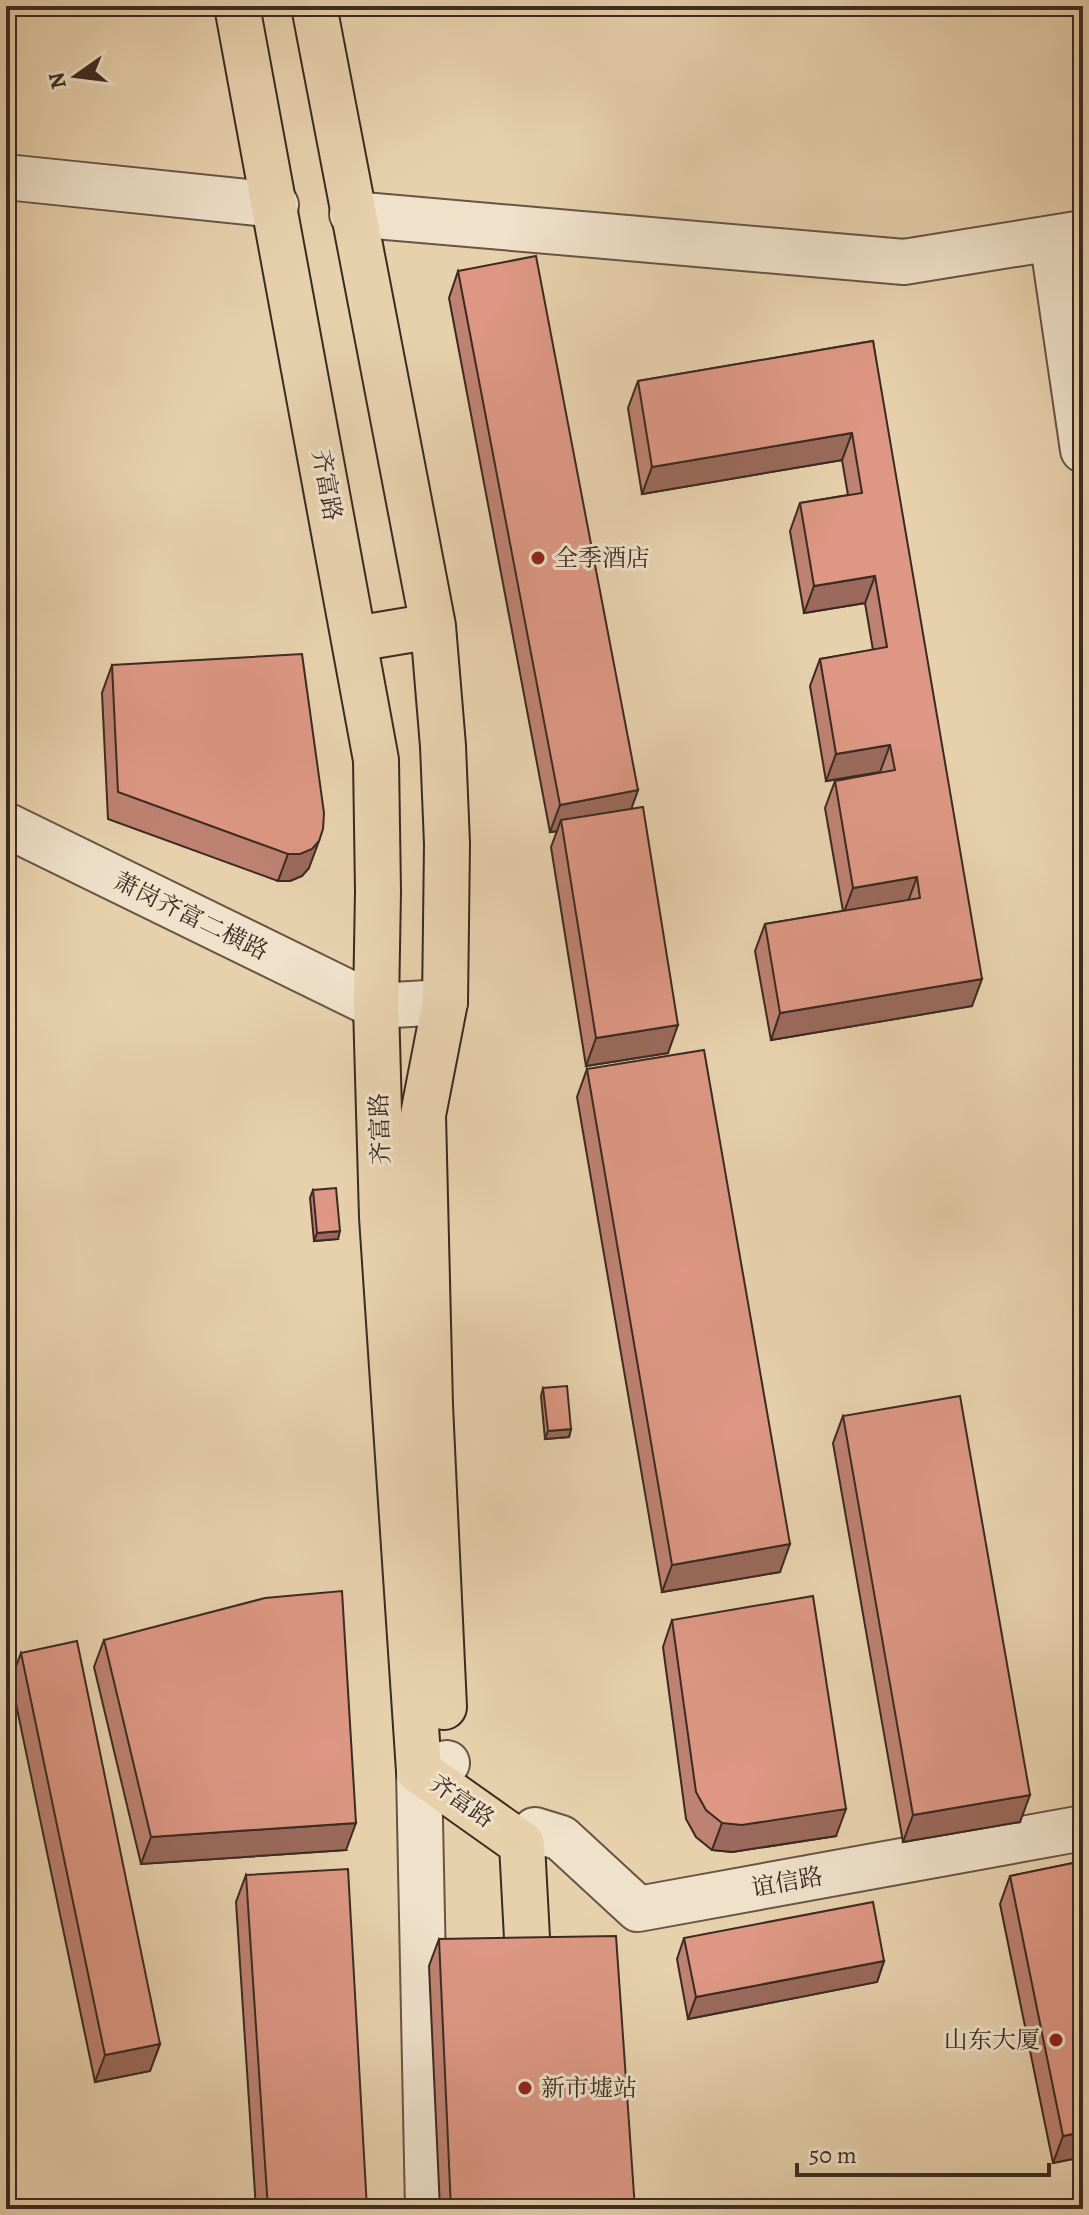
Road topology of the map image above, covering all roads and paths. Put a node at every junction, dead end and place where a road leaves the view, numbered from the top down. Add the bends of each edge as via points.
1 (237, 6) edge
2 (314, 6) edge
3 (6, 177) edge
4 (276, 205) junction
5 (352, 214) junction
6 (1068, 235) edge
7 (1083, 450) edge
8 (433, 626) junction
9 (355, 639) junction
10 (6, 825) edge
11 (445, 1002) junction
12 (376, 1006) junction
13 (433, 1767) junction
14 (1083, 1828) edge
15 (529, 1837) junction
16 (539, 2036) edge
17 (428, 2209) edge

1 - 4 main road, 齐富路
2 - 5 main road, 齐富路
3 - 4 street
4 - 9 main road, 齐富路
5 - 6 street via 904,262
5 - 8 main road, 齐富路
6 - 7 street
8 - 9 main road
8 - 11 main road, 齐富路 via 447,844
9 - 12 main road, 齐富路 via 376,760
10 - 12 street, 萧岗齐富二横路
11 - 12 street
11 - 13 main road, 齐富路 via 423,1115
12 - 13 main road, 齐富路 via 382,1217
13 - 15 main road, 齐富路
13 - 17 street
14 - 15 street, 谊信路 via 638,1909 561,1838
15 - 16 main road

